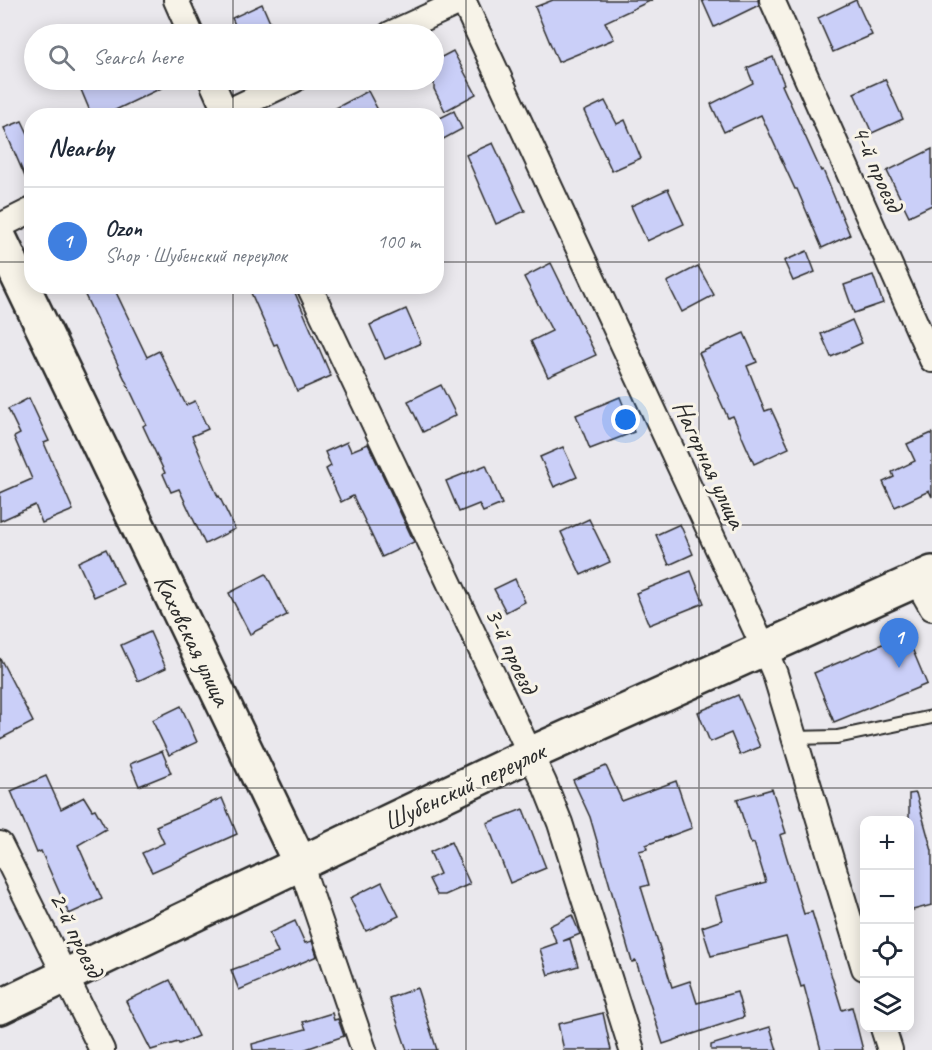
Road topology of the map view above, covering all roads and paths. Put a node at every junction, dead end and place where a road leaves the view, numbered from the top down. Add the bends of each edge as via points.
1 (176, 0) edge
2 (463, 0) edge
3 (772, 0) edge
4 (187, 24) edge
5 (411, 24) edge
6 (215, 90) edge
7 (273, 90) edge
8 (222, 108) edge
9 (236, 108) edge
10 (24, 214) edge
11 (0, 226) edge
12 (0, 240) edge
13 (24, 290) edge
14 (26, 294) edge
15 (313, 294) edge
16 (932, 360) edge
17 (924, 576) edge
18 (932, 608) edge
19 (764, 648) junction
20 (932, 717) edge
21 (793, 738) junction
22 (530, 754) junction
23 (0, 843) edge
24 (300, 863) junction
25 (860, 955) edge
26 (65, 976) junction
27 (0, 1007) edge
28 (884, 1032) edge
29 (102, 1050) edge
30 (364, 1050) edge
31 (632, 1050) edge
32 (890, 1050) edge

1 - 4 street
2 - 5 street
2 - 19 street, Нагорная улица
3 - 16 street, 4-й проезд
6 - 8 street
7 - 9 street
10 - 11 street
12 - 13 main road, Каховская улица
14 - 24 main road, Каховская улица
15 - 22 street, 3-й проезд
17 - 18 street
17 - 19 main road, Шубенский переулок
19 - 21 street, Нагорная улица
19 - 22 main road, Шубенский переулок
20 - 21 lane via 837,737
21 - 25 street, Нагорная улица
22 - 24 main road, Шубенский переулок
22 - 31 street, 3-й проезд via 560,823
23 - 26 street, 2-й проезд
24 - 26 main road, Шубенский переулок
24 - 30 street, Каховская улица
26 - 27 main road, Шубенский переулок
26 - 29 street, 2-й проезд
28 - 32 street

